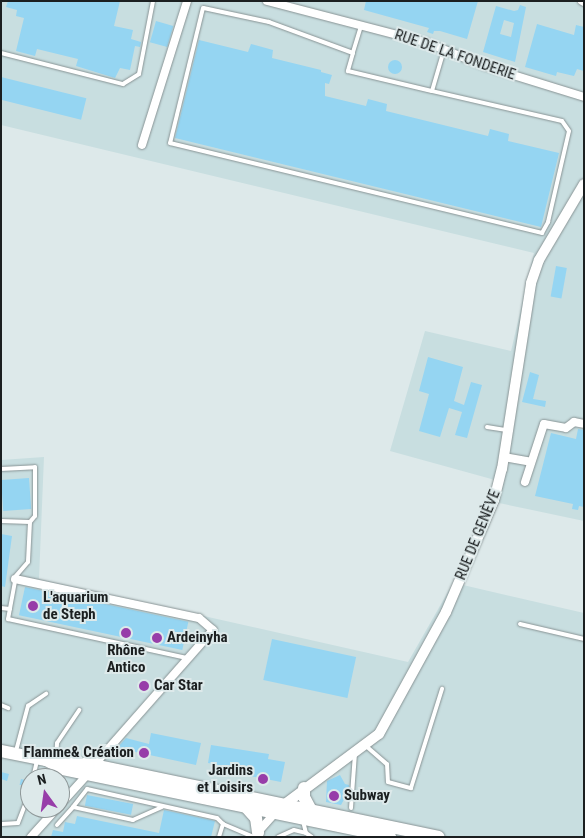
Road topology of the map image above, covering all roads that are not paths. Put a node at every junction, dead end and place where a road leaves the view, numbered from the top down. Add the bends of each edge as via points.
1 (153, 1) edge
2 (187, 1) edge
3 (267, 1) edge
4 (361, 26) junction
5 (444, 50) junction
6 (353, 52) junction
7 (1, 53) edge
8 (432, 91) junction
9 (584, 97) edge
10 (142, 145) dead end
11 (584, 184) edge
12 (584, 424) edge
13 (487, 427) dead end
14 (508, 430) junction
15 (504, 457) junction
16 (531, 462) junction
17 (1, 469) edge
18 (525, 482) dead end
19 (1, 521) edge
20 (30, 522) junction
21 (15, 579) junction
22 (1, 608) edge
23 (10, 609) junction
24 (520, 624) dead end
25 (584, 639) edge
26 (187, 658) junction
27 (442, 689) dead end
28 (46, 694) dead end
29 (1, 705) edge
30 (8, 708) dead end
31 (79, 710) dead end
32 (366, 746) junction
33 (1, 750) edge
34 (16, 754) junction
35 (355, 754) junction
36 (46, 759) junction
37 (40, 768) edge
38 (91, 769) junction
39 (304, 788) junction
40 (167, 791) junction
41 (73, 807) junction
42 (162, 807) junction
43 (246, 807) junction
44 (351, 808) dead end
45 (279, 809) junction
46 (307, 815) junction
47 (20, 818) edge
48 (2, 824) edge
49 (223, 824) junction
50 (56, 826) dead end
51 (306, 832) junction
52 (392, 832) edge
53 (355, 834) edge
54 (255, 835) edge
55 (31, 837) edge
56 (219, 837) edge
57 (278, 837) edge
58 (312, 837) edge
59 (439, 837) edge

1 - 7 lane via 139,74 123,84
2 - 10 street
3 - 4 street, RUE DE LA FONDERIE
4 - 5 street, RUE DE LA FONDERIE
4 - 6 lane
5 - 8 lane
5 - 9 street, RUE DE LA FONDERIE
6 - 8 lane via 348,71
6 - 8 lane via 270,22 204,8 170,143 542,233 548,222 569,131 562,122
11 - 14 street, RUE DE GENÈVE via 539,260 531,283
12 - 16 street via 574,422 566,428 544,424
13 - 14 lane
14 - 15 street, RUE DE GENÈVE
15 - 16 street
15 - 32 street, RUE DE GENÈVE via 494,500 446,612 379,734
16 - 18 street
17 - 20 lane via 35,467 35,516
19 - 20 lane
20 - 21 lane via 28,562
21 - 23 lane
21 - 26 street via 199,618 213,630
22 - 23 lane
23 - 26 lane via 8,618
24 - 25 lane
26 - 38 street
27 - 32 lane via 411,788 388,782 387,764
28 - 34 lane via 28,706
29 - 30 lane
31 - 36 lane
32 - 35 street, RUE DE GENÈVE
33 - 34 main road
34 - 36 main road
35 - 39 street, RUE DE GENÈVE
35 - 44 lane
36 - 37 lane
36 - 38 main road via 63,769
38 - 40 main road
38 - 45 main road
38 - 55 street
39 - 45 street, RUE DE GENÈVE
39 - 46 main road
40 - 43 main road
40 - 45 main road via 197,792
41 - 42 lane via 133,820
41 - 42 lane via 87,789
41 - 50 lane
42 - 49 lane via 217,818
43 - 45 main road
43 - 54 main road via 256,818
45 - 46 main road
45 - 52 main road
45 - 54 street
46 - 51 lane
46 - 52 main road
46 - 53 main road
47 - 48 lane via 18,823
49 - 54 lane
49 - 56 lane
51 - 57 lane via 294,830
51 - 58 lane
52 - 53 main road
52 - 59 main road

